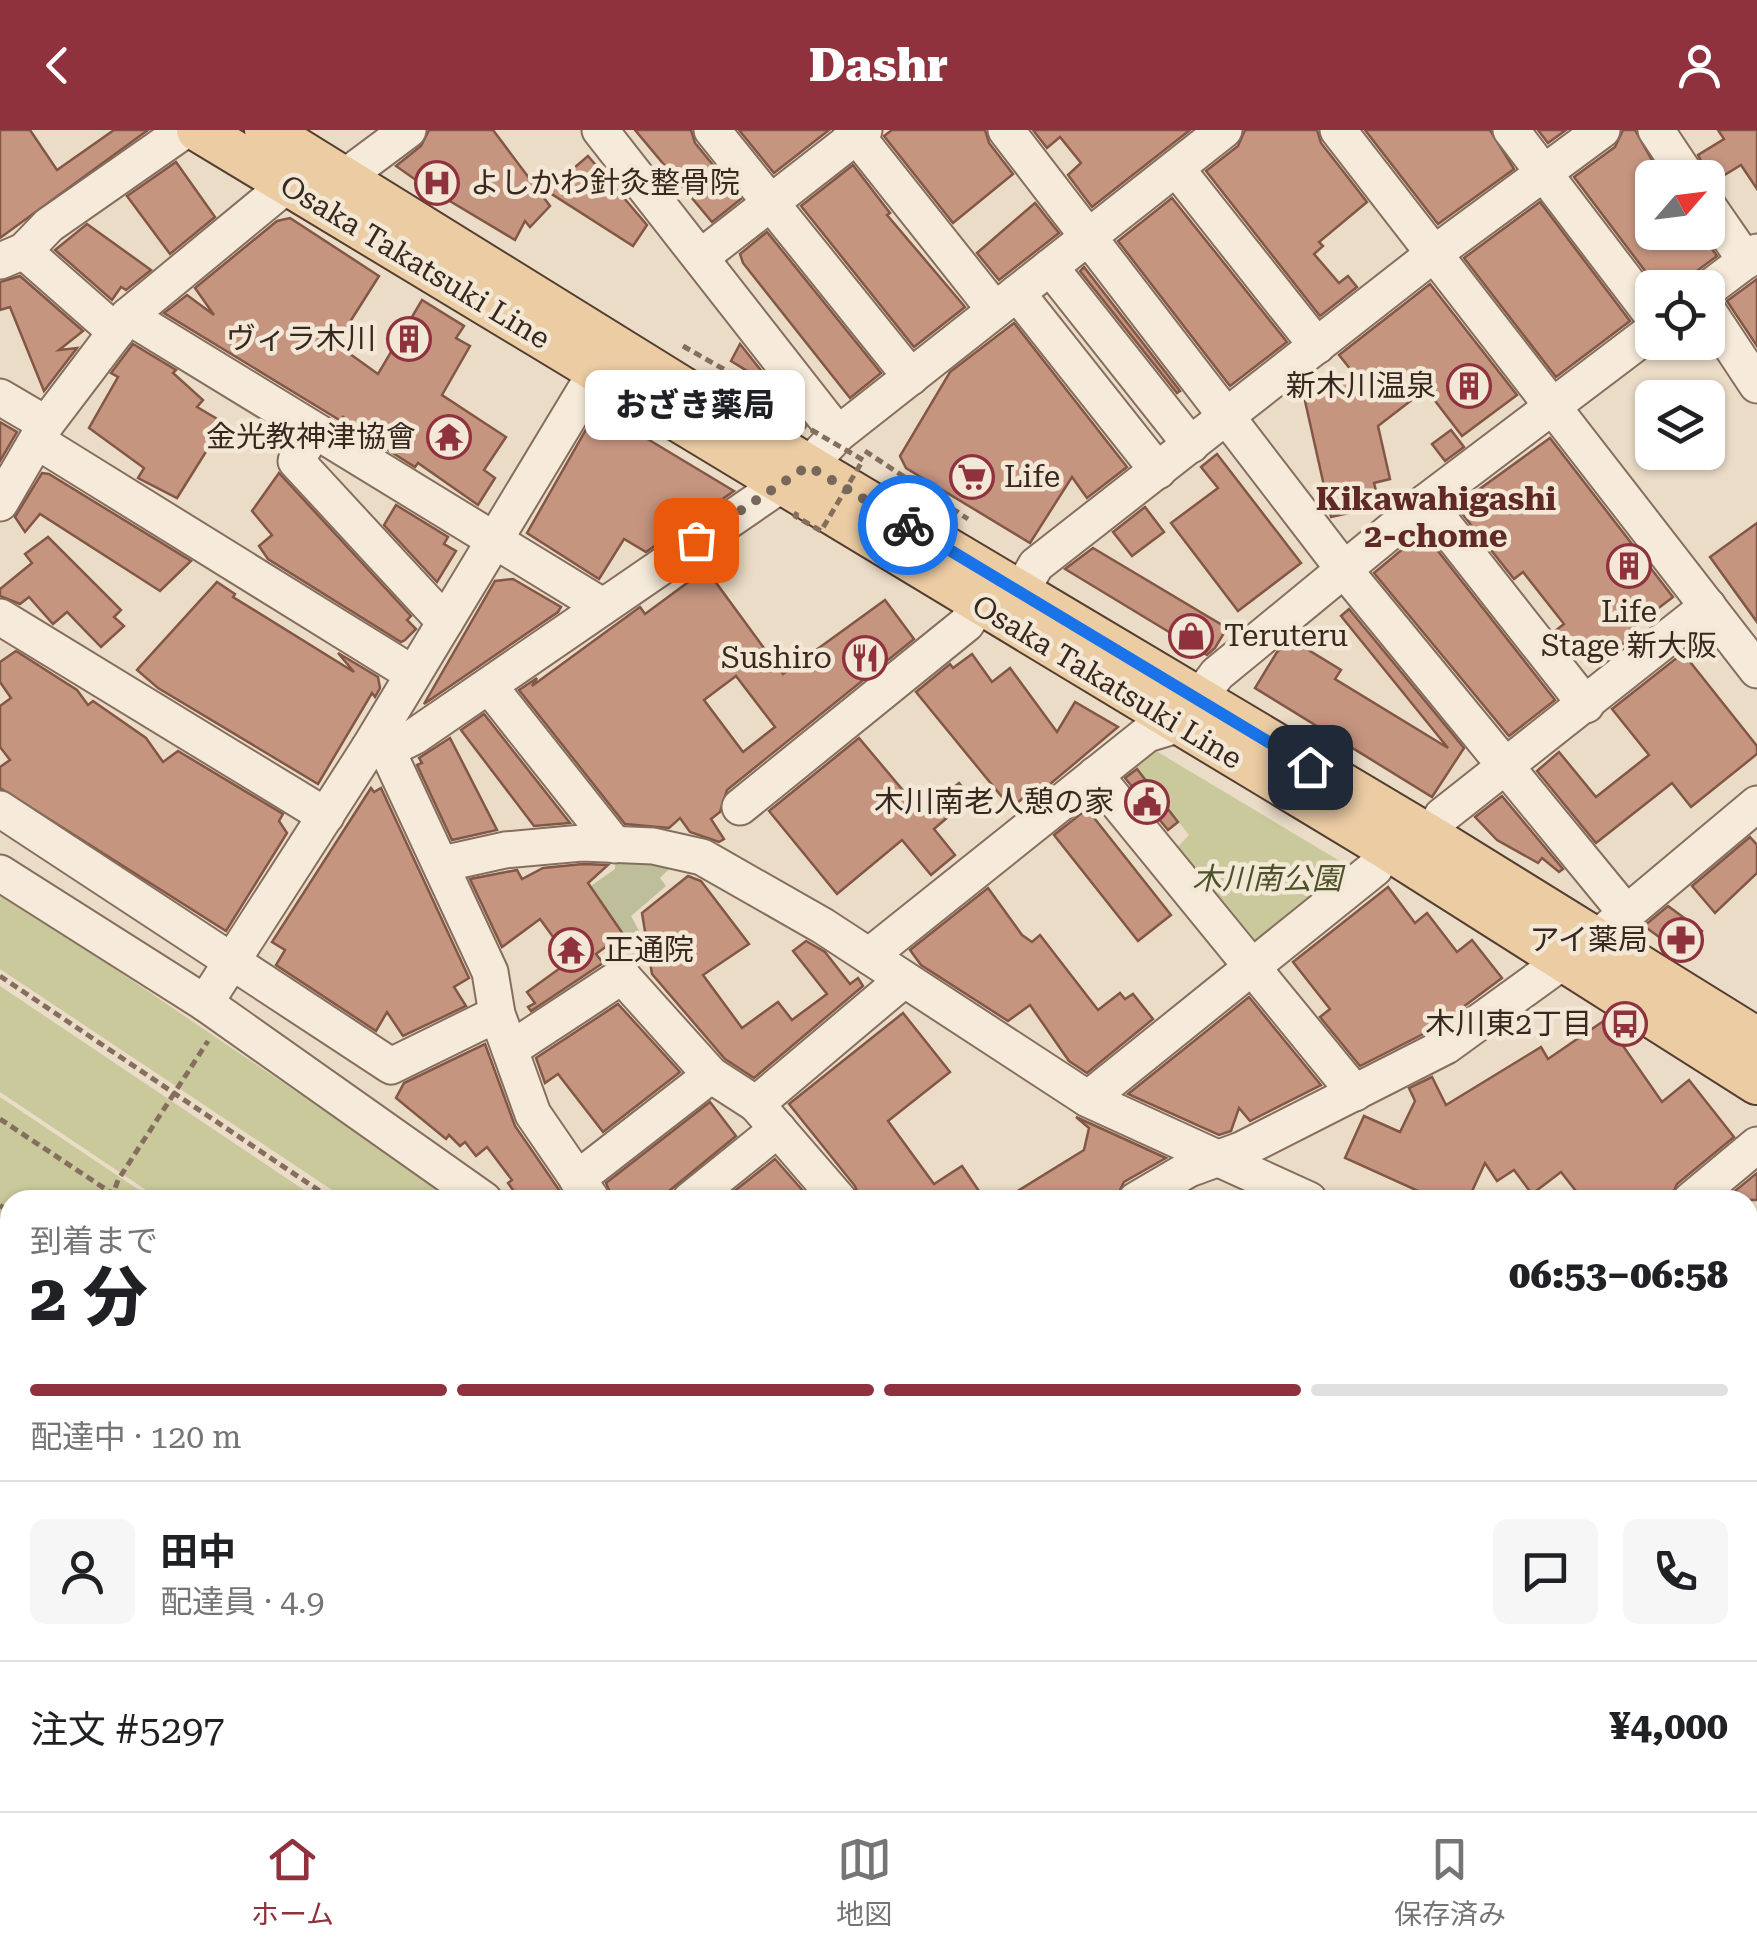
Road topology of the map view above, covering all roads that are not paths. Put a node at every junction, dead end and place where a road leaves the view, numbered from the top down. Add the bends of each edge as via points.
1 (185, 130) edge
2 (198, 130) edge
3 (266, 130) edge
4 (408, 130) edge
5 (600, 130) edge
6 (712, 130) edge
7 (1006, 130) edge
8 (1338, 130) edge
9 (1510, 130) edge
10 (1602, 130) edge
11 (1656, 130) edge
12 (858, 132) edge
13 (1196, 144) edge
14 (1676, 160) edge
15 (1542, 175) junction
16 (345, 177) junction
17 (288, 184) junction
18 (770, 205) junction
19 (1725, 226) edge
20 (1088, 237) junction
21 (1435, 253) junction
22 (12, 256) edge
23 (700, 257) junction
24 (1751, 257) edge
25 (1050, 267) junction
26 (1725, 277) edge
27 (1635, 294) edge
28 (1006, 302) junction
29 (122, 324) junction
30 (1725, 337) edge
31 (1635, 344) edge
32 (1317, 346) junction
33 (596, 372) junction
34 (911, 376) junction
35 (1757, 385) edge
36 (0, 397) edge
37 (1554, 406) junction
38 (1228, 416) junction
39 (314, 431) junction
40 (42, 433) junction
41 (838, 434) junction
42 (1191, 445) junction
43 (1158, 472) junction
44 (795, 486) junction
45 (1426, 502) junction
46 (0, 503) edge
47 (495, 540) junction
48 (1346, 572) junction
49 (1020, 591) junction
50 (979, 605) junction
51 (602, 606) junction
52 (1708, 606) junction
53 (0, 617) edge
54 (445, 622) junction
55 (1757, 670) edge
56 (413, 674) junction
57 (489, 686) junction
58 (1586, 704) junction
59 (1189, 711) junction
60 (378, 749) junction
61 (1509, 767) junction
62 (1094, 775) junction
63 (1757, 804) edge
64 (740, 807) dead end
65 (0, 809) edge
66 (326, 816) junction
67 (1430, 837) junction
68 (615, 845) junction
69 (1385, 847) junction
70 (442, 864) junction
71 (0, 873) edge
72 (1597, 937) junction
73 (869, 956) junction
74 (234, 962) junction
75 (1254, 965) junction
76 (902, 981) junction
77 (211, 1014) junction
78 (497, 1014) junction
79 (1757, 1039) edge
80 (511, 1049) junction
81 (711, 1075) junction
82 (1757, 1083) edge
83 (1355, 1093) junction
84 (1088, 1099) junction
85 (767, 1116) junction
86 (1757, 1145) edge
87 (1213, 1158) junction
88 (469, 1190) edge
89 (584, 1190) edge
90 (699, 1190) edge
91 (831, 1190) edge
92 (1154, 1190) edge
93 (1287, 1190) edge
94 (1703, 1190) edge

1 - 22 street
2 - 17 main road, Osaka Takatsuki Line
3 - 16 main road, Osaka Takatsuki Line
4 - 16 street
5 - 23 street
6 - 18 street
7 - 20 street
8 - 21 street
9 - 15 street
10 - 15 street
11 - 14 street
12 - 18 street
12 - 28 street
13 - 20 street
13 - 32 street
15 - 21 street
15 - 27 street
16 - 17 street
16 - 44 main road, Osaka Takatsuki Line
17 - 29 street
17 - 33 main road, Osaka Takatsuki Line
18 - 23 street
18 - 34 street
19 - 24 street
20 - 25 street
20 - 38 street
21 - 32 street
21 - 37 street
22 - 29 street
23 - 41 street
24 - 26 street
25 - 28 street
25 - 42 street
28 - 34 street
28 - 43 street
29 - 39 street
29 - 40 street
30 - 35 street
31 - 37 street
32 - 38 street
33 - 44 main road, Osaka Takatsuki Line
33 - 47 street
34 - 41 street
36 - 40 street
37 - 45 street
37 - 52 street
38 - 42 street
38 - 48 street
39 - 47 street
39 - 54 street via 296,461
40 - 46 street
40 - 56 street
41 - 44 street
42 - 43 street
43 - 49 street via 1036,564
44 - 49 main road, Osaka Takatsuki Line
44 - 50 main road, Osaka Takatsuki Line
44 - 51 street
45 - 48 street
45 - 58 street
47 - 51 street
47 - 54 street
48 - 59 street via 1218,674
48 - 61 street
49 - 59 main road, Osaka Takatsuki Line
50 - 59 main road, Osaka Takatsuki Line
50 - 64 street via 966,624
51 - 57 street
52 - 55 street
52 - 58 street
53 - 66 street
54 - 56 street
56 - 60 street
57 - 60 street
57 - 68 street
58 - 61 street
59 - 62 street
59 - 67 main road, Osaka Takatsuki Line
59 - 69 main road, Osaka Takatsuki Line
60 - 66 street
60 - 70 street
61 - 67 street via 1442,816
61 - 72 street
62 - 73 street
62 - 75 street
63 - 72 street
65 - 74 street
66 - 74 street
67 - 72 main road, Osaka Takatsuki Line
68 - 70 street via 505,850
68 - 73 street via 702,857
69 - 72 main road, Osaka Takatsuki Line
69 - 75 street via 1374,868
70 - 78 street via 490,972
71 - 77 street
72 - 79 main road, Osaka Takatsuki Line
72 - 82 main road, Osaka Takatsuki Line
72 - 83 street via 1446,1046
73 - 76 street
74 - 77 street
74 - 78 street via 390,1066
75 - 83 street
75 - 84 street
76 - 84 street
76 - 85 street
77 - 88 street
78 - 80 street
80 - 81 street via 622,976
80 - 89 street via 533,1114
81 - 85 street
81 - 89 street
83 - 87 street
84 - 87 street
85 - 90 street
85 - 91 street
86 - 94 street
87 - 92 street
87 - 93 street

